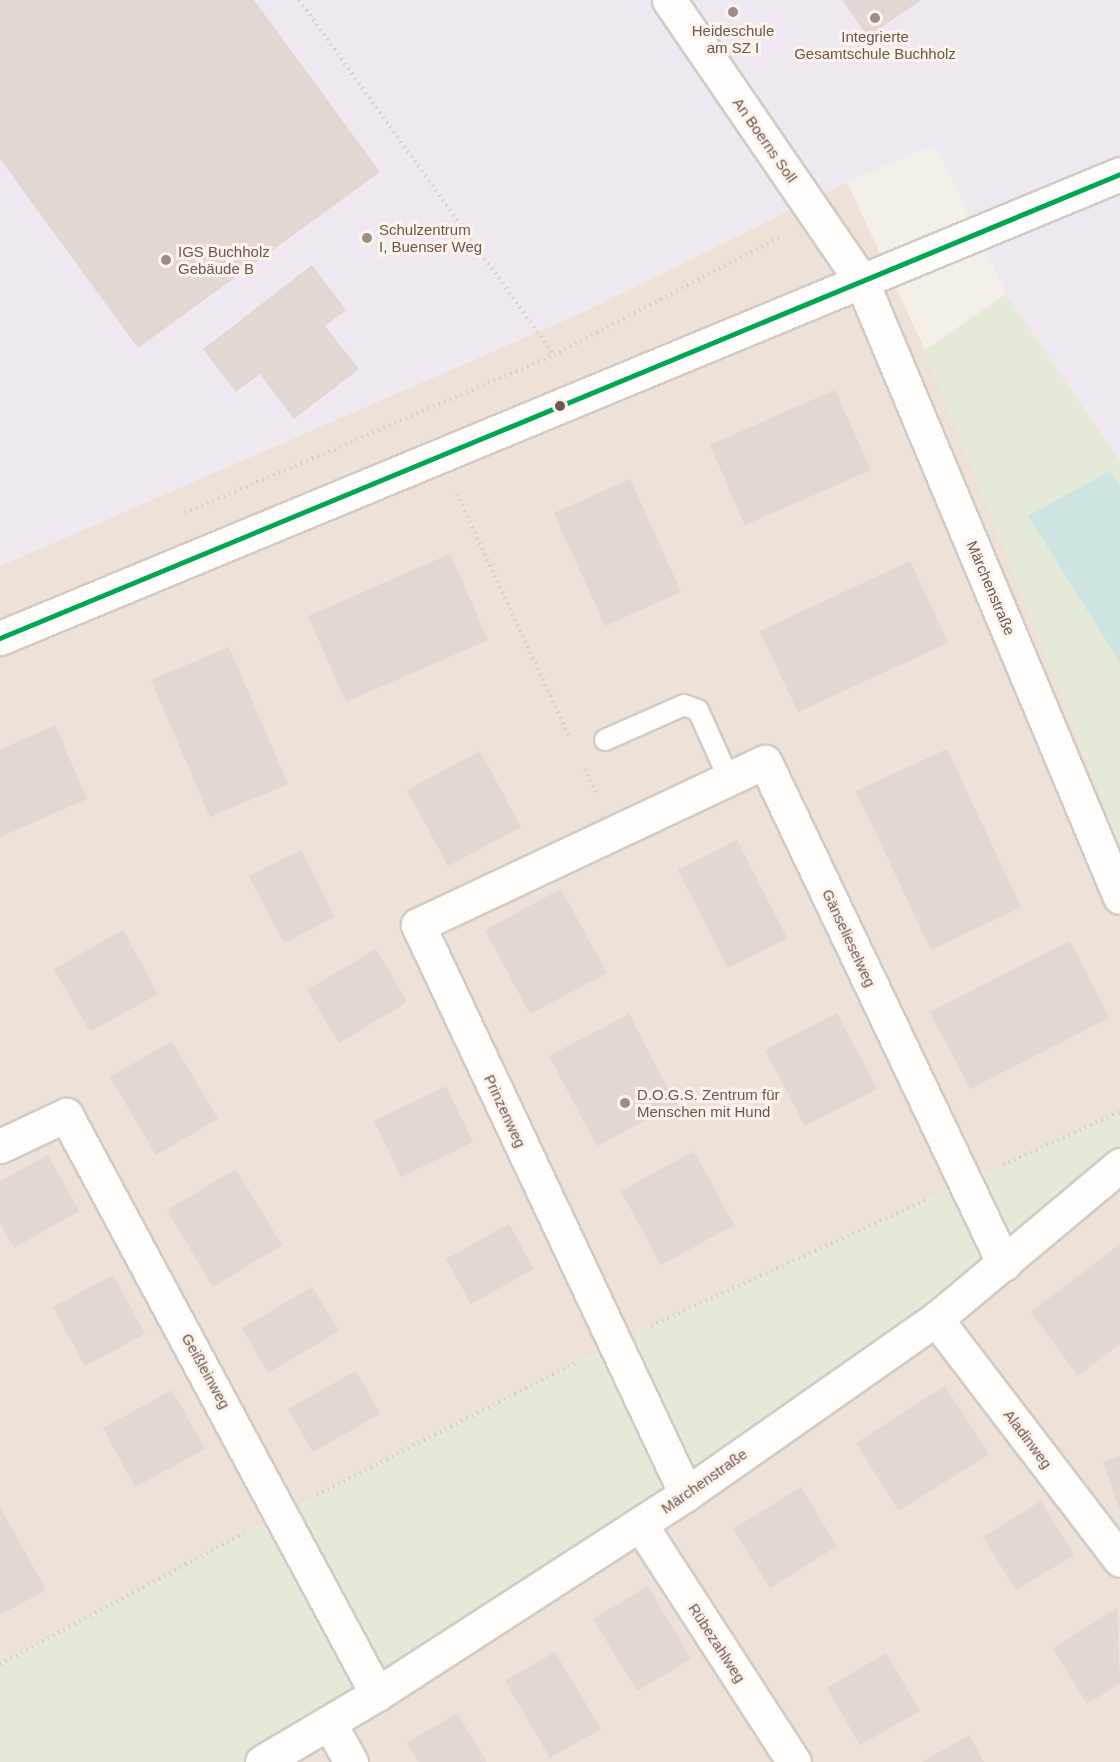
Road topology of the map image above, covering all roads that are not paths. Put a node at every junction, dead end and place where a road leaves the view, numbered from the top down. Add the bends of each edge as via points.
1 (669, 0) edge
2 (1120, 174) edge
3 (861, 280) junction
4 (0, 638) edge
5 (605, 740) dead end
6 (729, 779) junction
7 (614, 831) joint
8 (1120, 897) edge
9 (0, 1146) edge
10 (1120, 1165) edge
11 (1004, 1264) junction
12 (936, 1319) junction
13 (686, 1494) junction
14 (640, 1524) junction
15 (1120, 1560) edge
16 (377, 1694) junction
17 (329, 1724) junction
18 (262, 1762) edge
19 (351, 1762) edge
20 (795, 1762) edge

1 - 3 street, An Boerns Soll
2 - 3 street
3 - 4 street
3 - 8 street, Märchenstraße
5 - 6 lane via 684,705 698,710
6 - 7 street, Gänselieselweg
6 - 11 street, Gänselieselweg via 765,762
7 - 13 street, Prinzenweg via 417,925
9 - 16 street, Geißleinweg via 66,1115 283,1512
10 - 11 street, Märchenstraße
11 - 12 street, Märchenstraße
12 - 13 street, Märchenstraße
12 - 15 street, Aladinweg
13 - 14 street, Märchenstraße
14 - 16 street, Märchenstraße
14 - 20 street, Rübezahlweg
16 - 17 street, Märchenstraße
17 - 18 street, Märchenstraße
17 - 19 street

